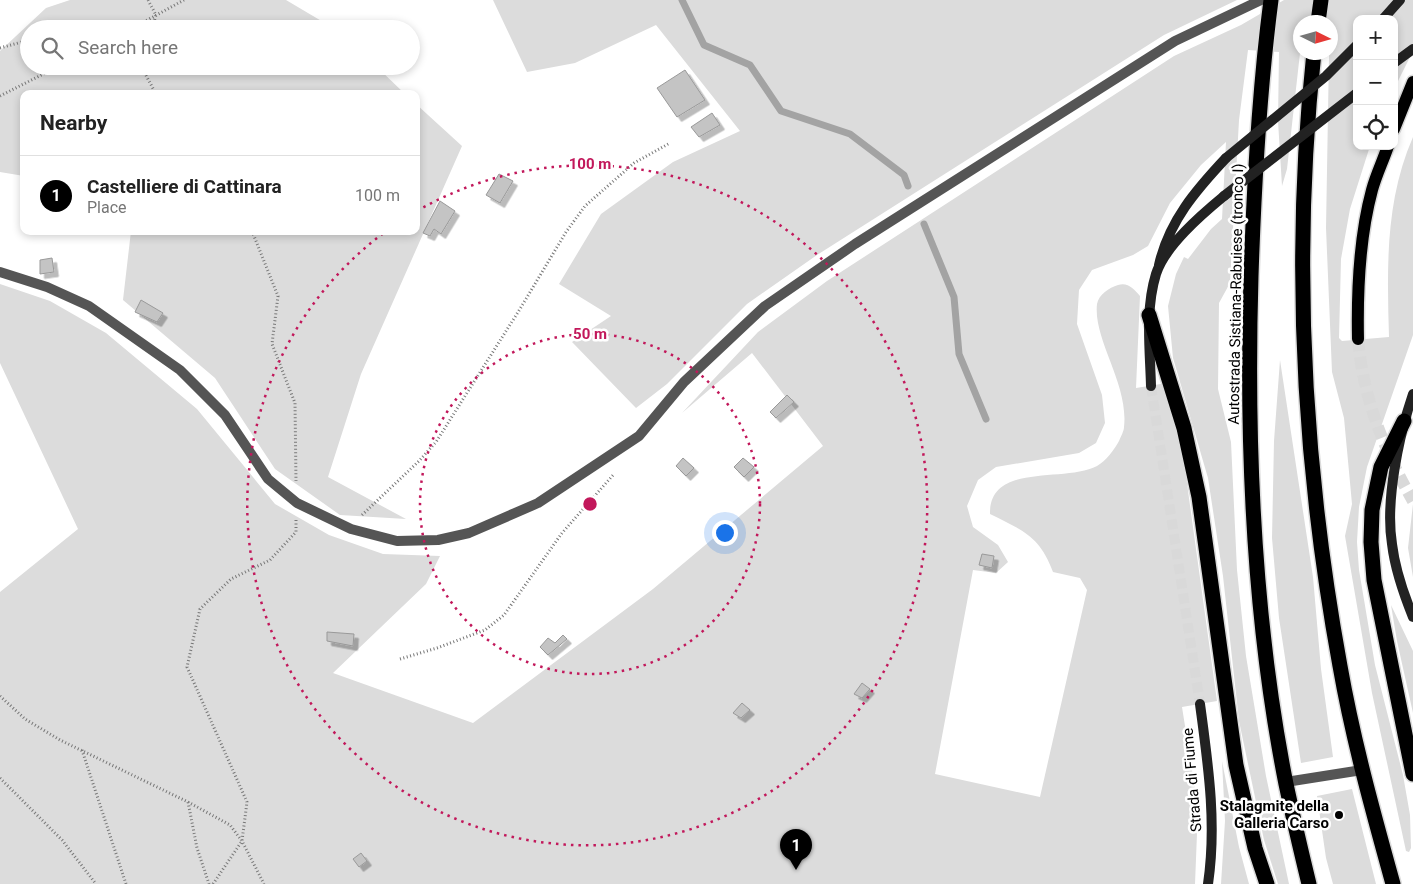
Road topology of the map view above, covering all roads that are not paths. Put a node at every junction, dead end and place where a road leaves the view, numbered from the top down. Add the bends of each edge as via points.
1 (1260, 0) edge
2 (1271, 0) edge
3 (1321, 0) edge
4 (1400, 0) edge
5 (1319, 15) edge
6 (1387, 15) edge
7 (1413, 48) edge
8 (1353, 49) edge
9 (1313, 60) edge
10 (1398, 60) edge
11 (1413, 82) edge
12 (1353, 96) edge
13 (1398, 119) edge
14 (1387, 150) edge
15 (0, 272) edge
16 (1157, 273) junction
17 (1149, 315) junction
18 (1358, 339) tunnel mouth
19 (1151, 386) tunnel mouth
20 (1413, 394) edge
21 (1404, 421) junction
22 (1413, 617) edge
23 (1200, 704) tunnel mouth
24 (1362, 770) junction
25 (1413, 774) edge
26 (1286, 782) junction
27 (1208, 884) edge
28 (1268, 884) edge
29 (1309, 884) edge
30 (1393, 884) edge

1 - 15 street via 1175,41 855,244 765,306 684,382 639,436 538,503 469,533 438,540 396,541 351,530 297,503 268,479 225,415 180,370 89,306 47,287
2 - 26 highway, Autostrada Sistiana-Rabuiese (tronco I) via 1264,51 1253,205 1248,367 1254,533 1270,679
3 - 5 highway
4 - 6 main road
7 - 10 main road
8 - 16 main road, bridge via 1326,76 1226,158 1199,187 1171,226
9 - 24 highway via 1304,163 1303,337 1326,578 1340,667
11 - 13 main road
12 - 16 main road, bridge via 1195,220 1176,242
14 - 18 main road via 1372,190 1361,245 1357,289
16 - 17 main road
17 - 19 main road
17 - 28 highway via 1184,428 1199,497 1236,765 1255,848
20 - 21 main road
21 - 22 main road via 1395,470 1391,543
21 - 25 highway via 1381,467 1372,510 1371,542 1374,580
23 - 27 main road, Strada di Fiume via 1212,798
24 - 26 street
24 - 30 highway
26 - 29 highway, Autostrada Sistiana-Rabuiese (tronco I)

